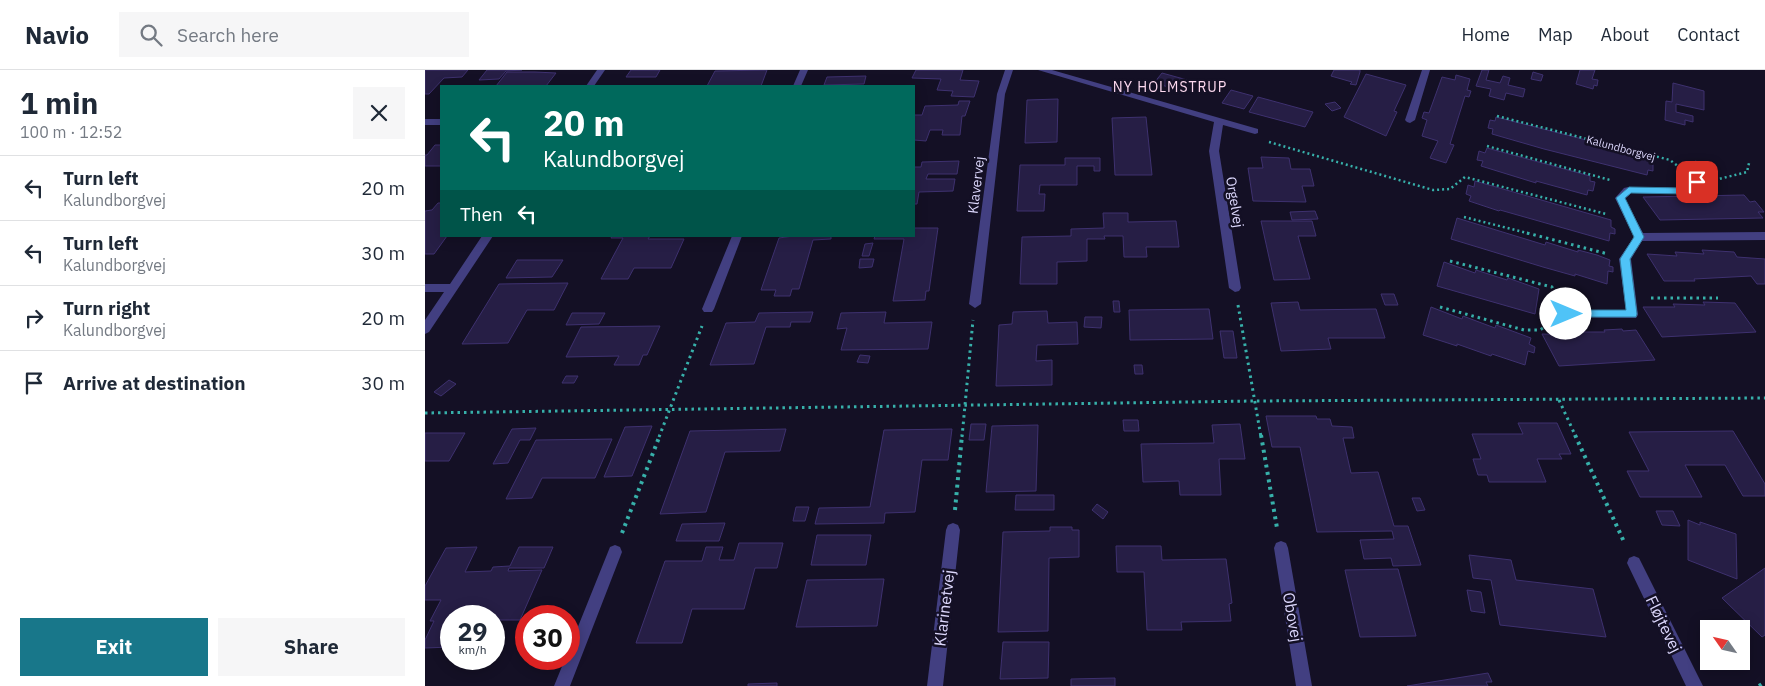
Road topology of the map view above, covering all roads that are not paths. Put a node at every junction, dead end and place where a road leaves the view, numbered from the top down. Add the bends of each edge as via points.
1 (601, 70) edge
2 (803, 70) edge
3 (1009, 70) edge
4 (1043, 70) edge
5 (1426, 70) edge
6 (591, 85) edge
7 (797, 85) edge
8 (1219, 120) junction
9 (1410, 120) dead end
10 (425, 122) edge
11 (440, 122) edge
12 (1255, 130) road end
13 (1697, 182) road end
14 (1765, 236) edge
15 (487, 237) edge
16 (737, 237) edge
17 (1639, 237) junction
18 (425, 288) edge
19 (453, 288) junction
20 (1235, 288) road end
21 (975, 304) road end
22 (709, 309) road end
23 (1566, 314) road end
24 (425, 329) edge
25 (953, 530) road end
26 (1281, 548) road end
27 (615, 552) road end
28 (1634, 563) road end
29 (562, 686) edge
30 (935, 686) edge
31 (1305, 686) edge
32 (1695, 686) edge

1 - 6 street
2 - 7 street
3 - 21 street, Klavervej via 1001,94
4 - 8 street
5 - 9 street
8 - 12 street
8 - 20 street, Orgelvej via 1214,151
10 - 11 street
13 - 17 street via 1687,191 1629,190 1620,198
14 - 17 street
15 - 19 street
16 - 22 street
17 - 23 street via 1625,259 1632,314
18 - 19 street
19 - 24 street
25 - 30 street, Klarinetvej
26 - 31 street, Obovej
27 - 29 street
28 - 32 street, Fløjtevej

